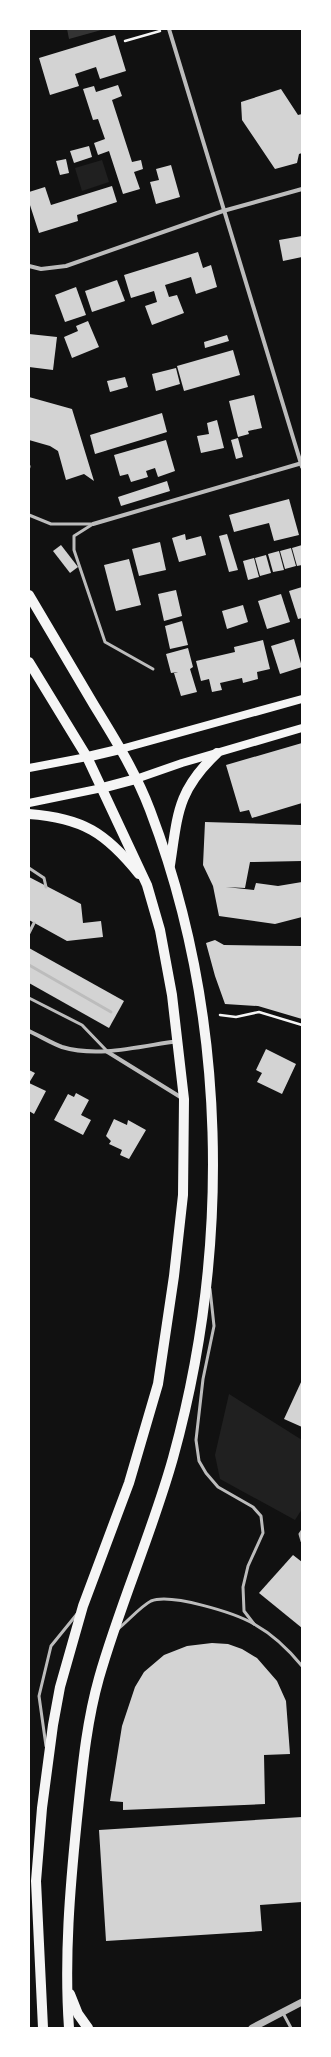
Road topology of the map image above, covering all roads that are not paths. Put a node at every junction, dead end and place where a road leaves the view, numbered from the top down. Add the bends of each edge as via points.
1 (168, 29) edge
2 (302, 189) edge
3 (223, 210) junction
4 (29, 266) edge
5 (302, 464) edge
6 (29, 515) edge
7 (93, 524) junction
8 (29, 595) edge
9 (29, 662) edge
10 (153, 668) dead end
11 (302, 699) edge
12 (302, 728) edge
13 (121, 749) junction
14 (217, 753) junction
15 (87, 756) junction
16 (29, 768) edge
17 (136, 779) junction
18 (102, 788) junction
19 (29, 803) edge
20 (29, 814) edge
21 (169, 867) junction
22 (29, 868) edge
23 (148, 885) junction
24 (46, 887) dead end
25 (34, 923) dead end
26 (29, 933) edge
27 (29, 965) edge
28 (29, 998) edge
29 (110, 1012) dead end
30 (29, 1031) edge
31 (178, 1041) junction
32 (106, 1050) junction
33 (184, 1099) junction
34 (208, 1274) junction
35 (302, 1531) edge
36 (302, 1542) edge
37 (83, 1606) junction
38 (254, 1624) junction
39 (113, 1633) junction
40 (302, 1666) edge
41 (48, 1761) junction
42 (33, 1882) edge
43 (66, 1983) junction
44 (302, 2002) edge
45 (283, 2013) junction
46 (42, 2028) edge
47 (69, 2028) edge
48 (88, 2028) edge
49 (252, 2028) edge
50 (291, 2028) edge

1 - 3 street
2 - 3 street
3 - 4 street via 66,266 41,269
3 - 5 street
5 - 7 street
6 - 7 lane via 51,524
7 - 10 lane via 74,536 74,550 105,642
8 - 13 main road
9 - 15 main road
11 - 13 main road
12 - 14 main road
13 - 15 main road
13 - 17 main road
14 - 17 main road
14 - 21 main road via 193,778 184,793
15 - 16 main road
15 - 18 main road
17 - 18 main road
17 - 21 main road via 150,809
18 - 19 main road
18 - 23 main road
20 - 23 main road via 66,818 93,829 120,850
21 - 34 main road via 192,957 206,1041 212,1114 214,1188
22 - 24 lane via 44,878
23 - 31 main road via 160,930
25 - 26 lane
27 - 29 lane
28 - 32 lane via 82,1025
30 - 32 street via 62,1047 81,1051
31 - 32 street
31 - 33 main road
32 - 33 street
33 - 37 main road via 184,1195 158,1384 129,1483
34 - 38 lane via 214,1326 203,1379 196,1440 199,1461 206,1473 218,1487 253,1507 261,1516 263,1533 248,1566 243,1588 244,1611
34 - 39 main road via 190,1389 172,1461
35 - 36 lane
37 - 41 main road via 60,1687
37 - 41 lane via 51,1646 39,1696
38 - 39 lane via 199,1604 175,1599 151,1601
38 - 40 lane via 288,1649
39 - 43 main road via 98,1680 86,1740 70,1879
41 - 42 main road
42 - 46 main road
43 - 47 main road
43 - 48 main road via 78,2014
44 - 45 street
45 - 49 street
45 - 50 lane

